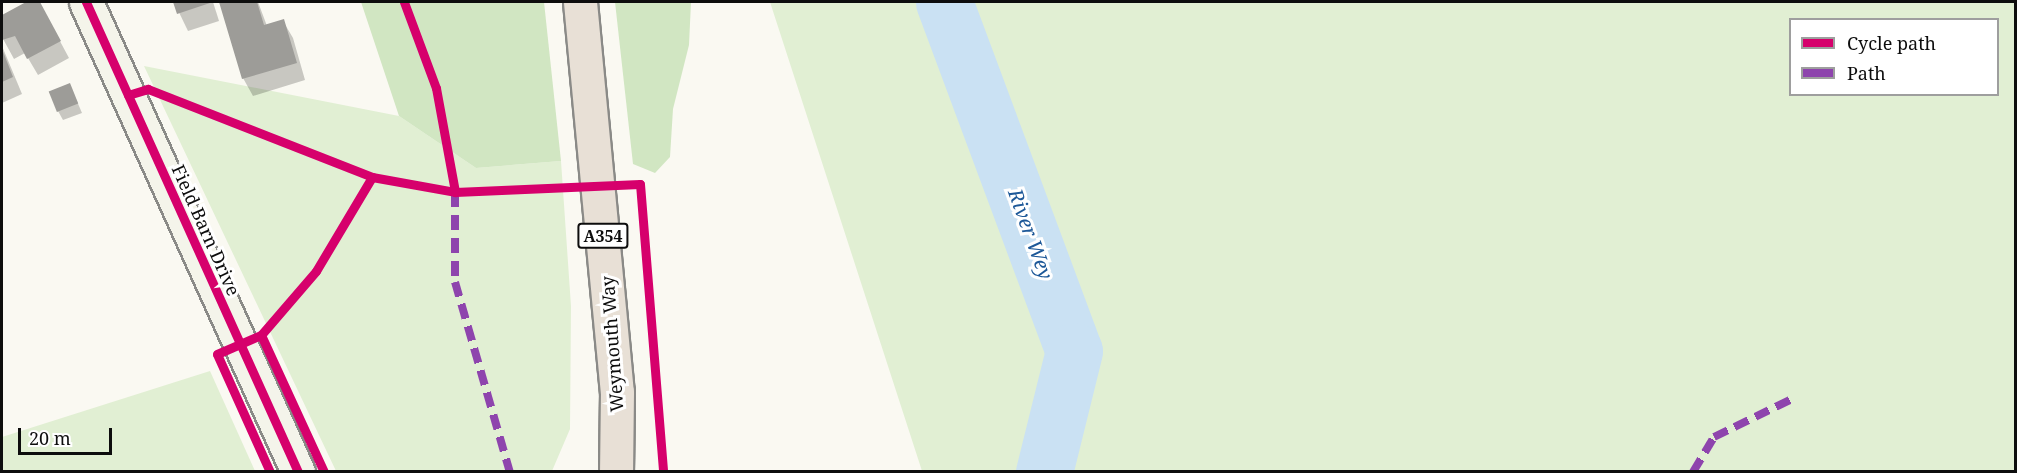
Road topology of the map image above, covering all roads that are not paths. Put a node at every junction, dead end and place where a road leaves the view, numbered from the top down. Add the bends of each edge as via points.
1 (86, 2) edge
2 (580, 2) edge
3 (298, 471) edge
4 (616, 471) edge

1 - 3 street, Field Barn Drive
2 - 4 highway, Weymouth Way / A354 via 617,392

